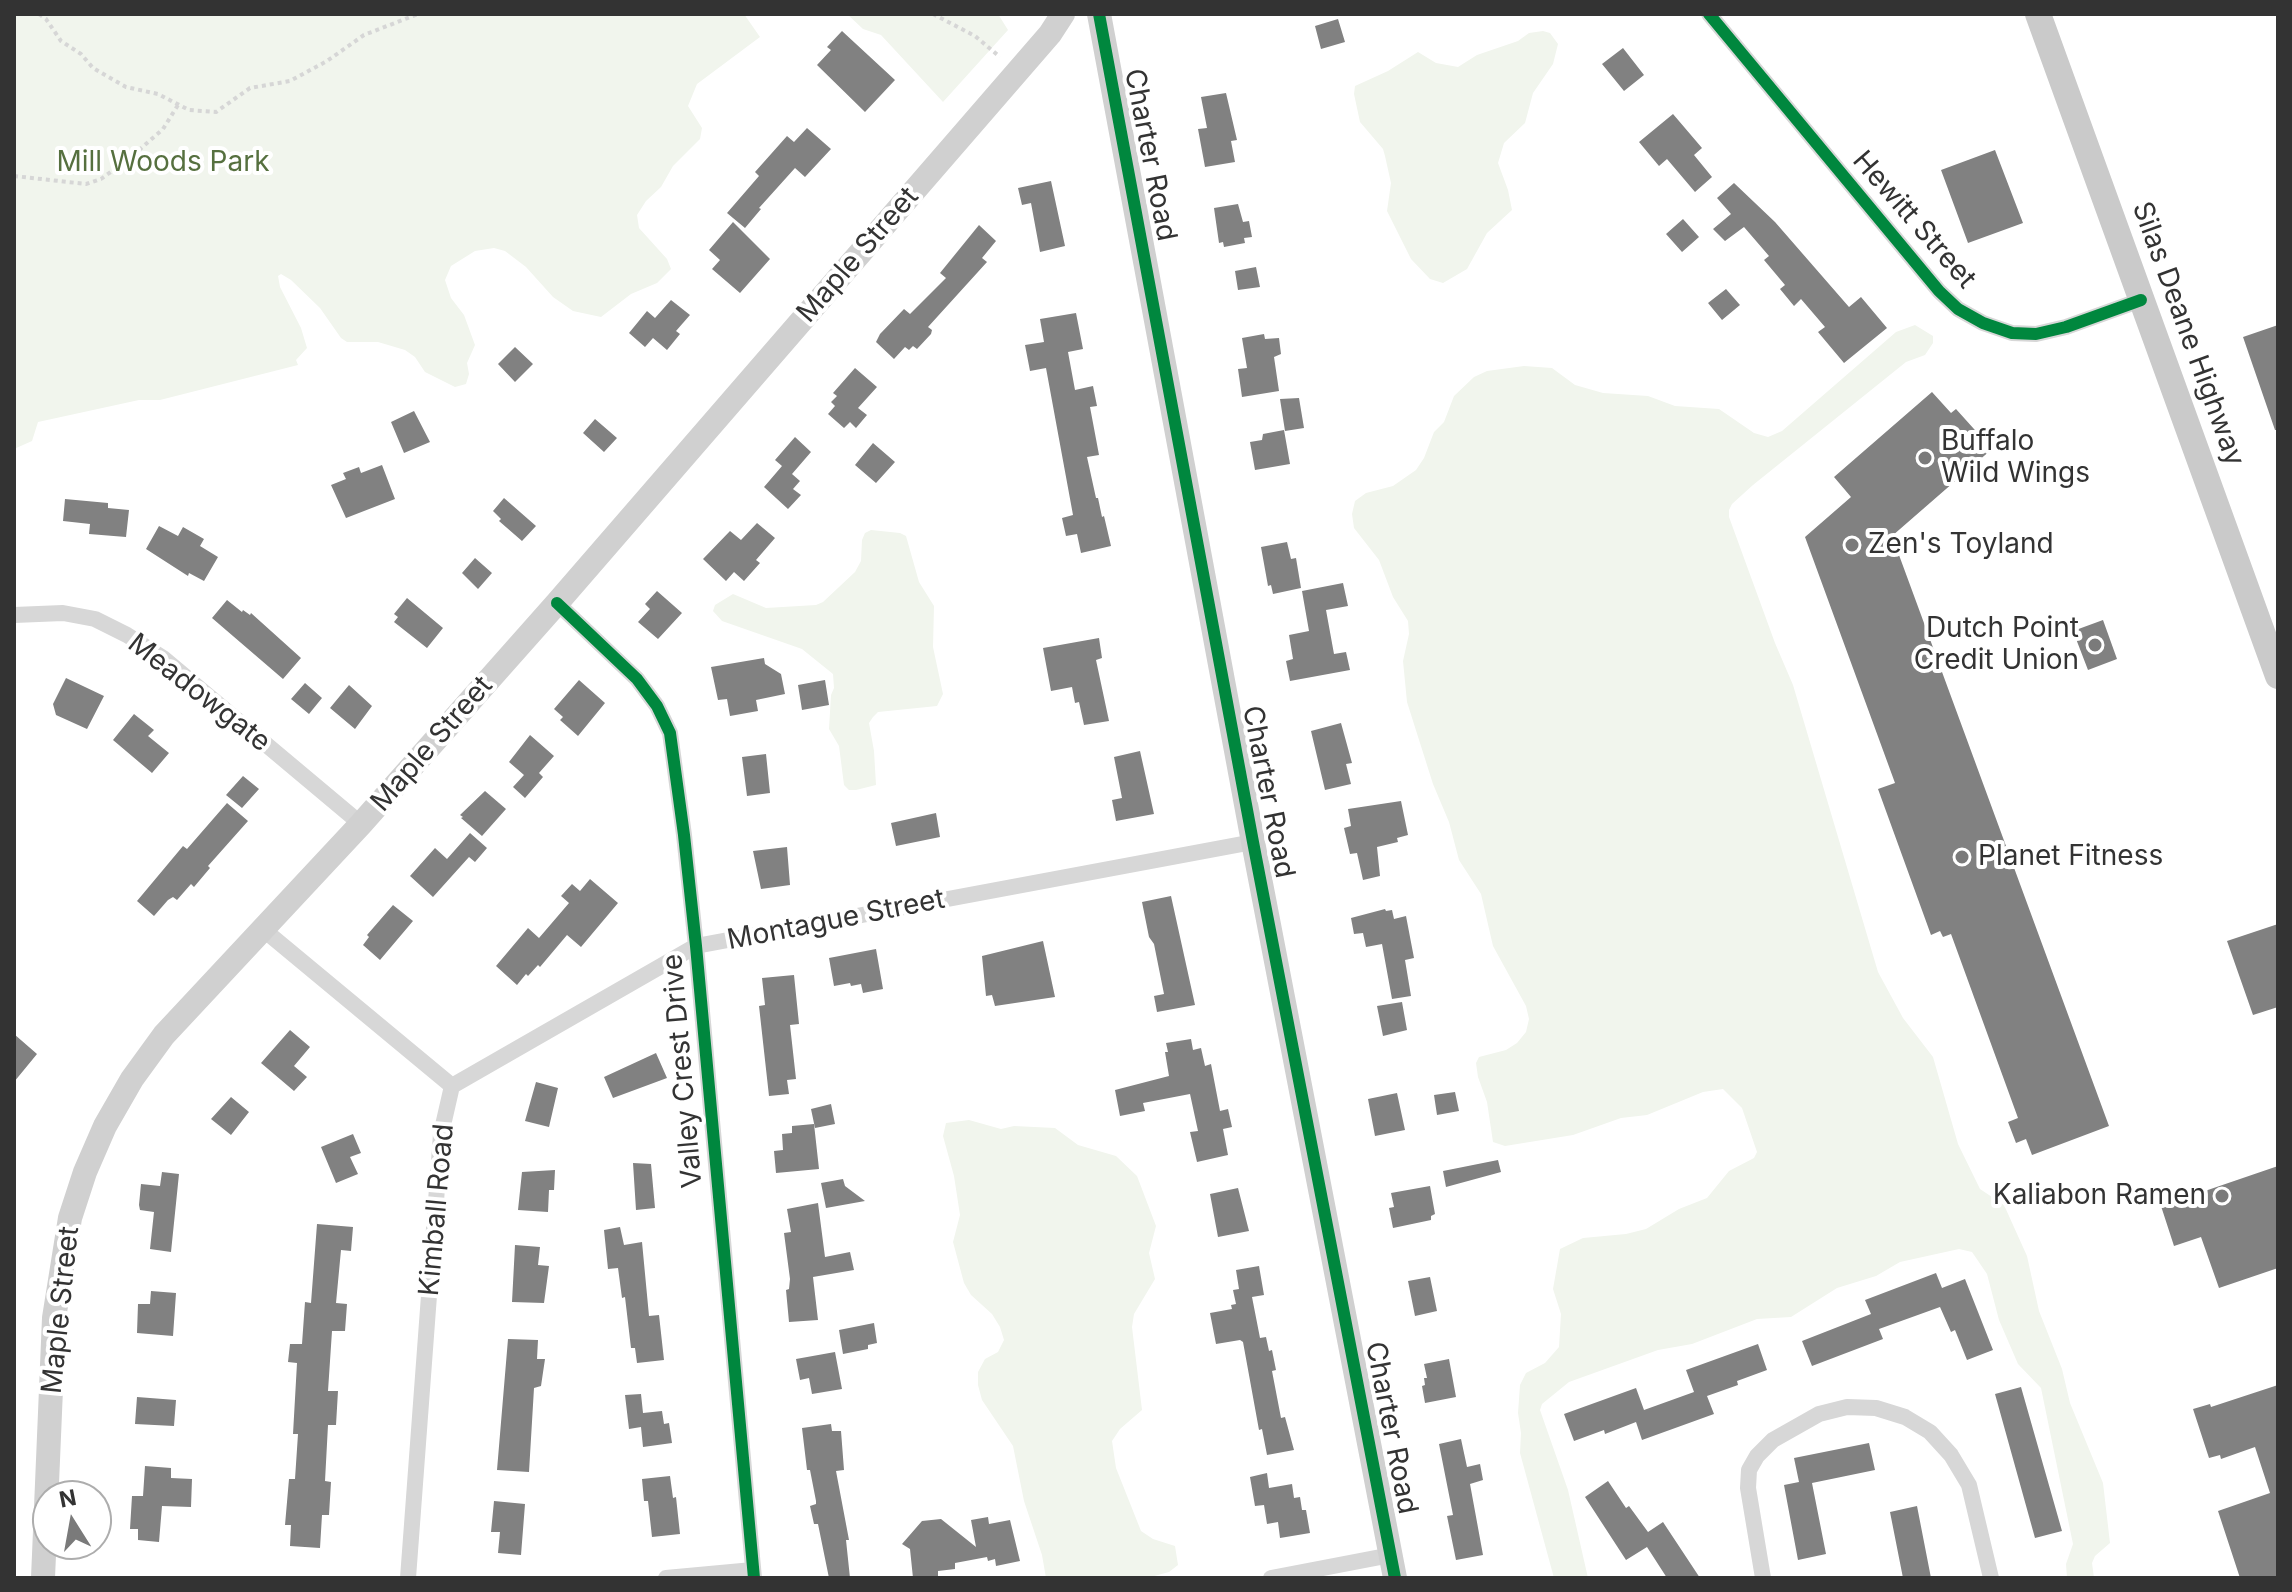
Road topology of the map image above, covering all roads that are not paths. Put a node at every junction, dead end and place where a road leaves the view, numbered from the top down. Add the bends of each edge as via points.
1 (1063, 14) edge
2 (1099, 14) edge
3 (1709, 14) edge
4 (2038, 14) edge
5 (2141, 300) junction
6 (557, 603) junction
7 (14, 615) edge
8 (2278, 676) edge
9 (361, 824) junction
10 (1253, 842) junction
11 (264, 930) junction
12 (696, 946) junction
13 (452, 1086) junction
14 (1393, 1566) edge
15 (754, 1574) edge
16 (43, 1578) edge
17 (408, 1578) edge
18 (666, 1578) edge
19 (1271, 1578) edge
20 (1763, 1578) edge
21 (1991, 1578) edge

1 - 6 main road, Maple Street
2 - 10 main road, Charter Road
3 - 5 street, Hewitt Street via 1958,309 2012,333 2036,334
4 - 5 main road, Silas Deane Highway
5 - 8 main road, Silas Deane Highway
6 - 9 main road, Maple Street
6 - 12 street, Valley Crest Drive via 637,679 670,733
7 - 9 street, Meadowgate via 63,613 95,619 127,635 163,658
9 - 11 main road, Maple Street
10 - 12 street, Montague Street
10 - 14 main road, Charter Road
11 - 13 street, Kimball Road
11 - 16 main road, Maple Street via 164,1035 132,1079 85,1172 70,1218 54,1318
12 - 13 street, Montague Street
12 - 15 street, Valley Crest Drive
13 - 17 street, Kimball Road via 441,1134
14 - 19 street
15 - 18 street
20 - 21 street via 1749,1470 1773,1440 1819,1414 1847,1407 1905,1417 1930,1432 1951,1455 1969,1485

